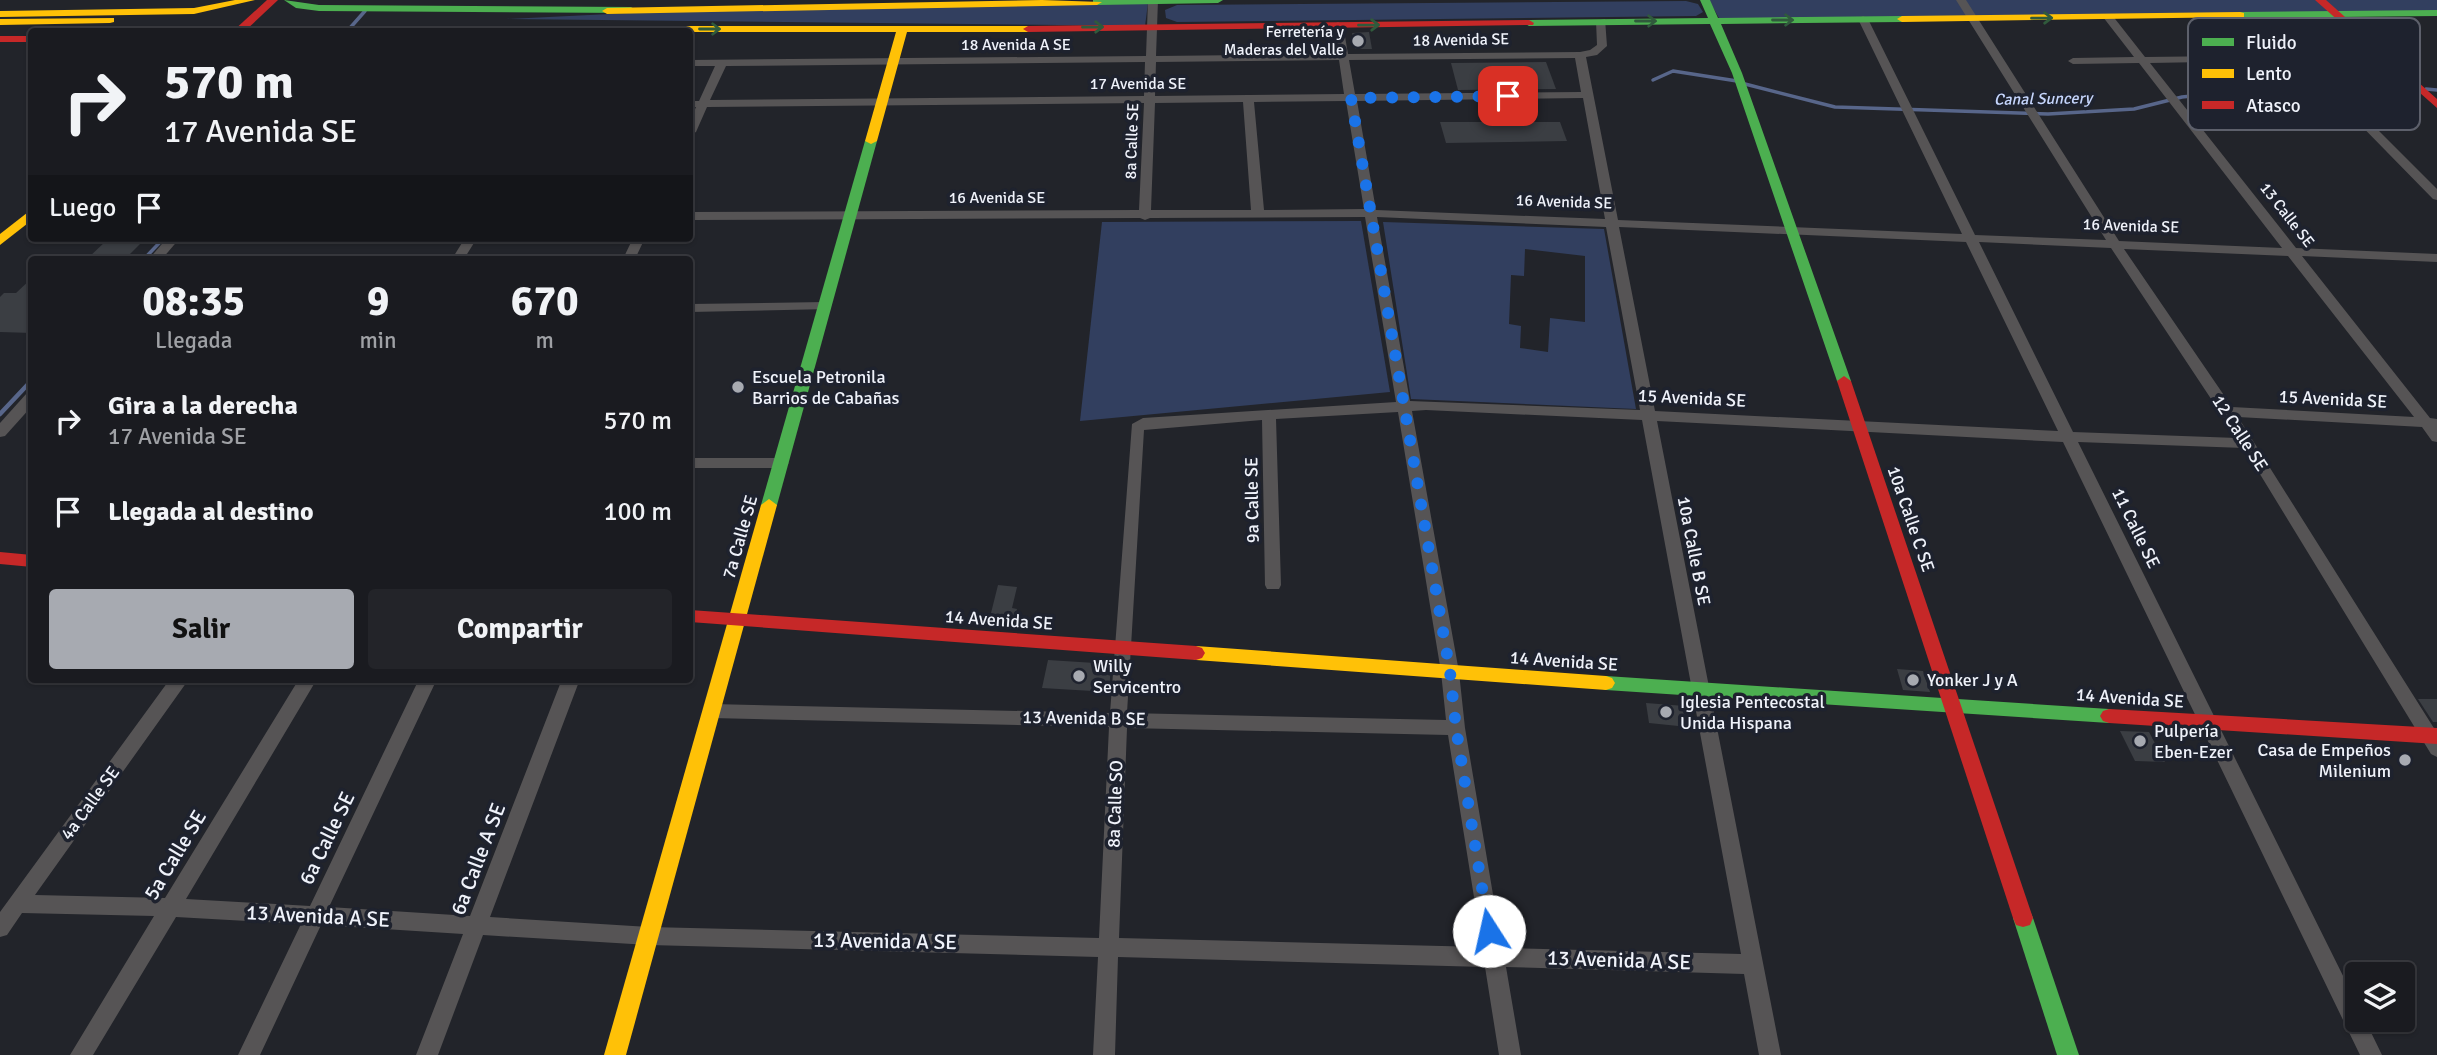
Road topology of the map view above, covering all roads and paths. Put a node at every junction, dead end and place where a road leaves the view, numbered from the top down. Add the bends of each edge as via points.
1 (250, 0) edge
2 (274, 0) edge
3 (289, 0) edge
4 (1153, 0) edge
5 (1219, 0) edge
6 (1705, 0) edge
7 (1961, 0) edge
8 (2320, 0) edge
9 (908, 3) edge
10 (631, 10) junction
11 (2437, 13) edge
12 (0, 14) edge
13 (2336, 14) junction
14 (2108, 17) junction
15 (1974, 18) junction
16 (2340, 18) edge
17 (1863, 19) junction
18 (1714, 20) junction
19 (1601, 21) junction
20 (0, 22) edge
21 (279, 24) junction
22 (1338, 25) junction
23 (1152, 26) junction
24 (209, 27) edge
25 (185, 28) edge
26 (242, 28) edge
27 (492, 28) edge
28 (693, 30) edge
29 (902, 30) junction
30 (28, 32) edge
31 (0, 33) edge
32 (0, 39) edge
33 (28, 39) edge
34 (1580, 55) junction
35 (1343, 57) junction
36 (1151, 59) junction
37 (2188, 59) edge
38 (2142, 60) junction
39 (893, 61) junction
40 (2073, 61) dead end
41 (722, 62) junction
42 (693, 63) edge
43 (1587, 95) junction
44 (1351, 98) junction
45 (1149, 100) junction
46 (1248, 100) junction
47 (882, 102) junction
48 (693, 104) edge
49 (703, 104) junction
50 (2188, 117) edge
51 (693, 126) edge
52 (2198, 130) edge
53 (2372, 130) edge
54 (2437, 196) edge
55 (1369, 213) junction
56 (1258, 214) junction
57 (27, 215) edge
58 (850, 215) junction
59 (693, 216) edge
60 (1145, 216) junction
61 (0, 220) edge
62 (1611, 221) junction
63 (1791, 230) junction
64 (1971, 236) junction
65 (0, 242) edge
66 (170, 242) edge
67 (2114, 243) junction
68 (2293, 250) junction
69 (158, 256) edge
70 (2437, 257) edge
71 (825, 306) junction
72 (693, 308) edge
73 (28, 400) edge
74 (1405, 405) junction
75 (2228, 412) junction
76 (1269, 414) junction
77 (1648, 416) junction
78 (2432, 423) edge
79 (1860, 426) junction
80 (1137, 428) joint
81 (0, 432) edge
82 (2068, 436) junction
83 (2437, 437) edge
84 (2248, 443) junction
85 (693, 463) edge
86 (781, 463) junction
87 (0, 558) edge
88 (28, 561) edge
89 (1273, 585) dead end
90 (693, 615) edge
91 (737, 619) junction
92 (1122, 648) junction
93 (1450, 672) junction
94 (177, 683) edge
95 (306, 683) edge
96 (426, 683) edge
97 (569, 683) edge
98 (1701, 690) junction
99 (1953, 706) junction
100 (712, 711) junction
101 (1118, 719) junction
102 (2208, 723) junction
103 (1456, 728) junction
104 (2434, 740) edge
105 (17, 904) junction
106 (170, 907) junction
107 (315, 916) junction
108 (477, 925) junction
109 (0, 928) edge
110 (649, 936) junction
111 (1109, 946) junction
112 (1494, 957) junction
113 (1753, 964) junction
114 (81, 1055) edge
115 (249, 1055) edge
116 (427, 1055) edge
117 (615, 1055) edge
118 (1104, 1055) edge
119 (1510, 1055) edge
120 (1770, 1055) edge
121 (2068, 1055) edge
122 (2371, 1055) edge

1 - 12 main road via 194,11
1 - 24 main road
2 - 26 main road
3 - 10 main road via 312,8
4 - 5 main road
4 - 9 main road
4 - 23 street, 8a Calle SE
6 - 18 main road, 10a Calle C SE
7 - 15 street, 12 Calle SE
8 - 13 main road
9 - 10 main road
10 - 21 main road
11 - 13 main road
13 - 14 main road
13 - 16 main road
15 -> 14 main road
14 - 38 street, 13 Calle SE
15 - 17 main road
15 - 67 street, 12 Calle SE
18 -> 17 main road
17 - 64 street, 11 Calle SE
19 -> 18 main road
18 - 63 main road, 10a Calle C SE
22 -> 19 main road
19 - 34 street via 1602,46
20 - 24 main road
21 - 24 main road
21 - 27 main road
22 - 23 main road
22 - 35 street
29 -> 23 main road
23 - 36 street, 8a Calle SE
24 - 25 main road
28 -> 29 main road
29 - 39 main road, 7a Calle SE
30 - 31 main road
32 - 33 main road
34 - 35 street, 18 Avenida SE
34 - 43 street, 10a Calle B SE
35 - 36 street, 18 Avenida A SE
35 - 44 street
36 - 39 street, 18 Avenida A SE
36 - 45 street, 8a Calle SE
37 - 38 street
38 - 40 street
38 - 50 street, 13 Calle SE
39 - 41 street, 18 Avenida A SE
39 - 47 main road, 7a Calle SE
41 - 42 street, 18 Avenida A SE
41 - 49 street
43 - 44 street, 17 Avenida SE
43 - 62 street, 10a Calle B SE
44 - 46 street, 17 Avenida SE
44 - 55 street
45 - 46 street, 17 Avenida SE
45 - 47 street, 17 Avenida SE
45 - 60 street, 8a Calle SE
46 - 56 street
47 - 49 street, 17 Avenida SE
47 - 58 main road, 7a Calle SE
48 - 49 street, 17 Avenida SE
49 - 51 street
52 - 68 street, 13 Calle SE
53 - 54 street
55 - 56 street, 16 Avenida SE
55 - 62 street, 16 Avenida SE
55 - 74 street
56 - 60 street, 16 Avenida SE
57 - 61 main road
57 - 65 main road
58 - 59 street, 16 Avenida SE
58 - 60 street, 16 Avenida SE
58 - 71 main road, 7a Calle SE
62 - 63 street, 16 Avenida SE
62 - 77 street, 10a Calle B SE
63 - 64 street, 16 Avenida SE
63 - 79 main road, 10a Calle C SE
64 - 67 street, 16 Avenida SE
64 - 82 street, 11 Calle SE
66 - 69 street
67 - 68 street, 16 Avenida SE
67 - 75 street, 12 Calle SE
68 - 70 street, 16 Avenida SE
68 - 78 street, 13 Calle SE
71 - 72 street
71 - 86 main road, 7a Calle SE
73 - 81 street
74 - 76 street, 15 Avenida SE
74 - 77 street, 15 Avenida SE
74 - 93 street
75 - 78 street, 15 Avenida SE
75 - 84 street, 12 Calle SE
76 - 80 street, 15 Avenida SE via 1153,421
76 - 89 street, 9a Calle SE
77 - 79 street, 15 Avenida SE
77 - 98 street, 10a Calle B SE
78 - 83 street, 13 Calle SE
79 - 82 street, 15 Avenida SE
79 - 99 main road, 10a Calle C SE
80 - 92 street, 8a Calle SO
82 - 84 street, 15 Avenida SE
82 - 102 street, 11 Calle SE
84 - 104 street, 12 Calle SE
85 - 86 street
86 - 91 main road, 7a Calle SE
87 - 88 main road
90 - 91 main road, 14 Avenida SE
91 - 92 main road, 14 Avenida SE
91 - 100 main road, 7a Calle SE
92 - 93 main road, 14 Avenida SE
92 - 101 street, 8a Calle SO
93 - 98 main road, 14 Avenida SE
93 - 103 street
94 - 105 street, 4a Calle SE
95 - 106 street, 5a Calle SE
96 - 107 street, 6a Calle SE
97 - 108 street, 6a Calle A SE
98 - 99 main road, 14 Avenida SE
98 - 113 street, 10a Calle B SE
99 - 102 main road, 14 Avenida SE
99 - 121 main road, 10a Calle C SE
100 - 101 street, 13 Avenida B SE
100 - 110 main road, 7a Calle SE
101 - 103 street, 13 Avenida B SE
101 - 111 street, 8a Calle SO
102 - 104 main road, 14 Avenida SE
102 - 122 street, 11 Calle SE
103 - 112 street
105 - 106 street, 13 Avenida A SE
105 - 109 street, 4a Calle SE
106 - 107 street, 13 Avenida A SE
106 - 114 street, 5a Calle SE
107 - 108 street, 13 Avenida A SE
107 - 115 street, 6a Calle SE
108 - 110 street, 13 Avenida A SE
108 - 116 street, 6a Calle A SE
110 - 111 street, 13 Avenida A SE
110 - 117 main road, 7a Calle SE
111 - 112 street, 13 Avenida A SE
111 - 118 street, 8a Calle SO
112 - 113 street, 13 Avenida A SE
112 - 119 street
113 - 120 street, 10a Calle B SE

